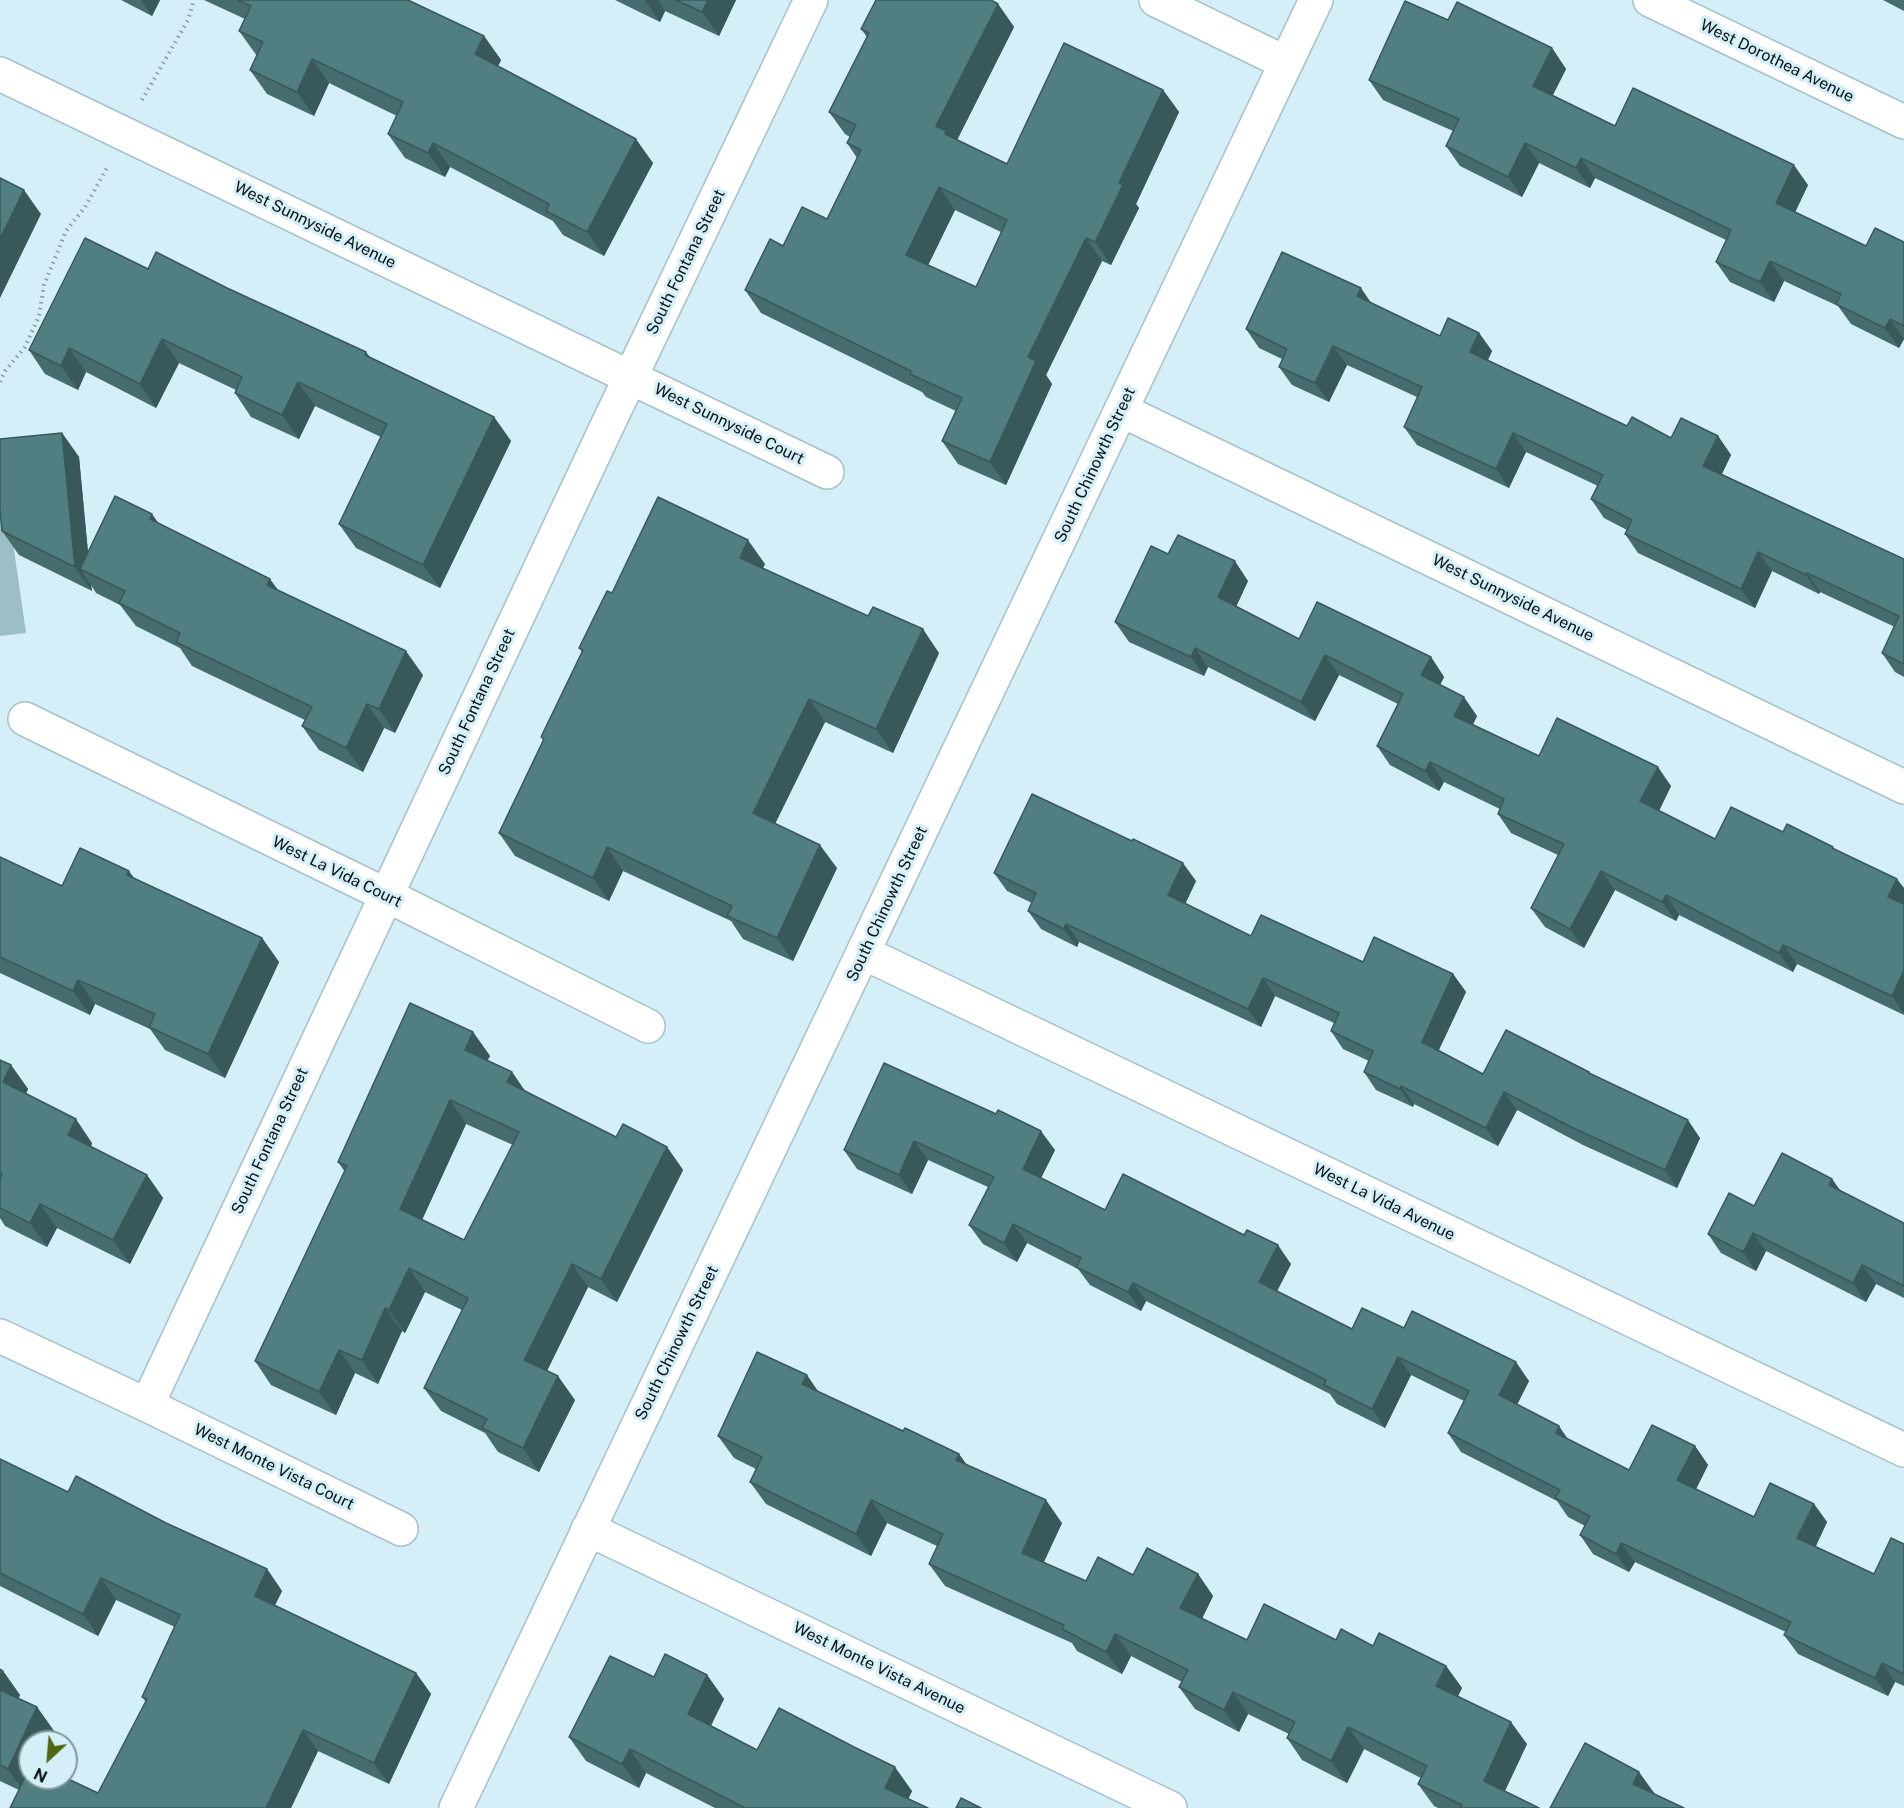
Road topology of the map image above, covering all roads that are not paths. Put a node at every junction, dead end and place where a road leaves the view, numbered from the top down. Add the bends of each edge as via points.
1 (811, 0) edge
2 (1156, 0) edge
3 (1316, 0) edge
4 (1650, 0) edge
5 (1286, 63) junction
6 (0, 74) edge
7 (1904, 123) edge
8 (631, 376) junction
9 (1121, 410) junction
10 (827, 472) dead end
11 (25, 719) dead end
12 (1904, 787) edge
13 (386, 895) junction
14 (864, 953) junction
15 (648, 1026) dead end
16 (0, 1336) edge
17 (147, 1405) junction
18 (1904, 1450) edge
19 (401, 1529) dead end
20 (588, 1529) junction
21 (456, 1808) edge
22 (1170, 1808) edge

1 - 8 street, South Fontana Street
2 - 5 street
3 - 5 street, South Chinowth Street
4 - 7 street, West Dorothea Avenue
5 - 9 street, South Chinowth Street
6 - 8 street, West Sunnyside Avenue
8 - 10 street, West Sunnyside Court
8 - 13 street, South Fontana Street
9 - 12 street, West Sunnyside Avenue
9 - 14 street, South Chinowth Street
11 - 13 street, West La Vida Court
13 - 15 street, West La Vida Court
13 - 17 street, South Fontana Street
14 - 18 street, West La Vida Avenue
14 - 20 street, South Chinowth Street
16 - 17 street
17 - 19 street, West Monte Vista Court
20 - 21 street, South Chinowth Street
20 - 22 street, West Monte Vista Avenue

